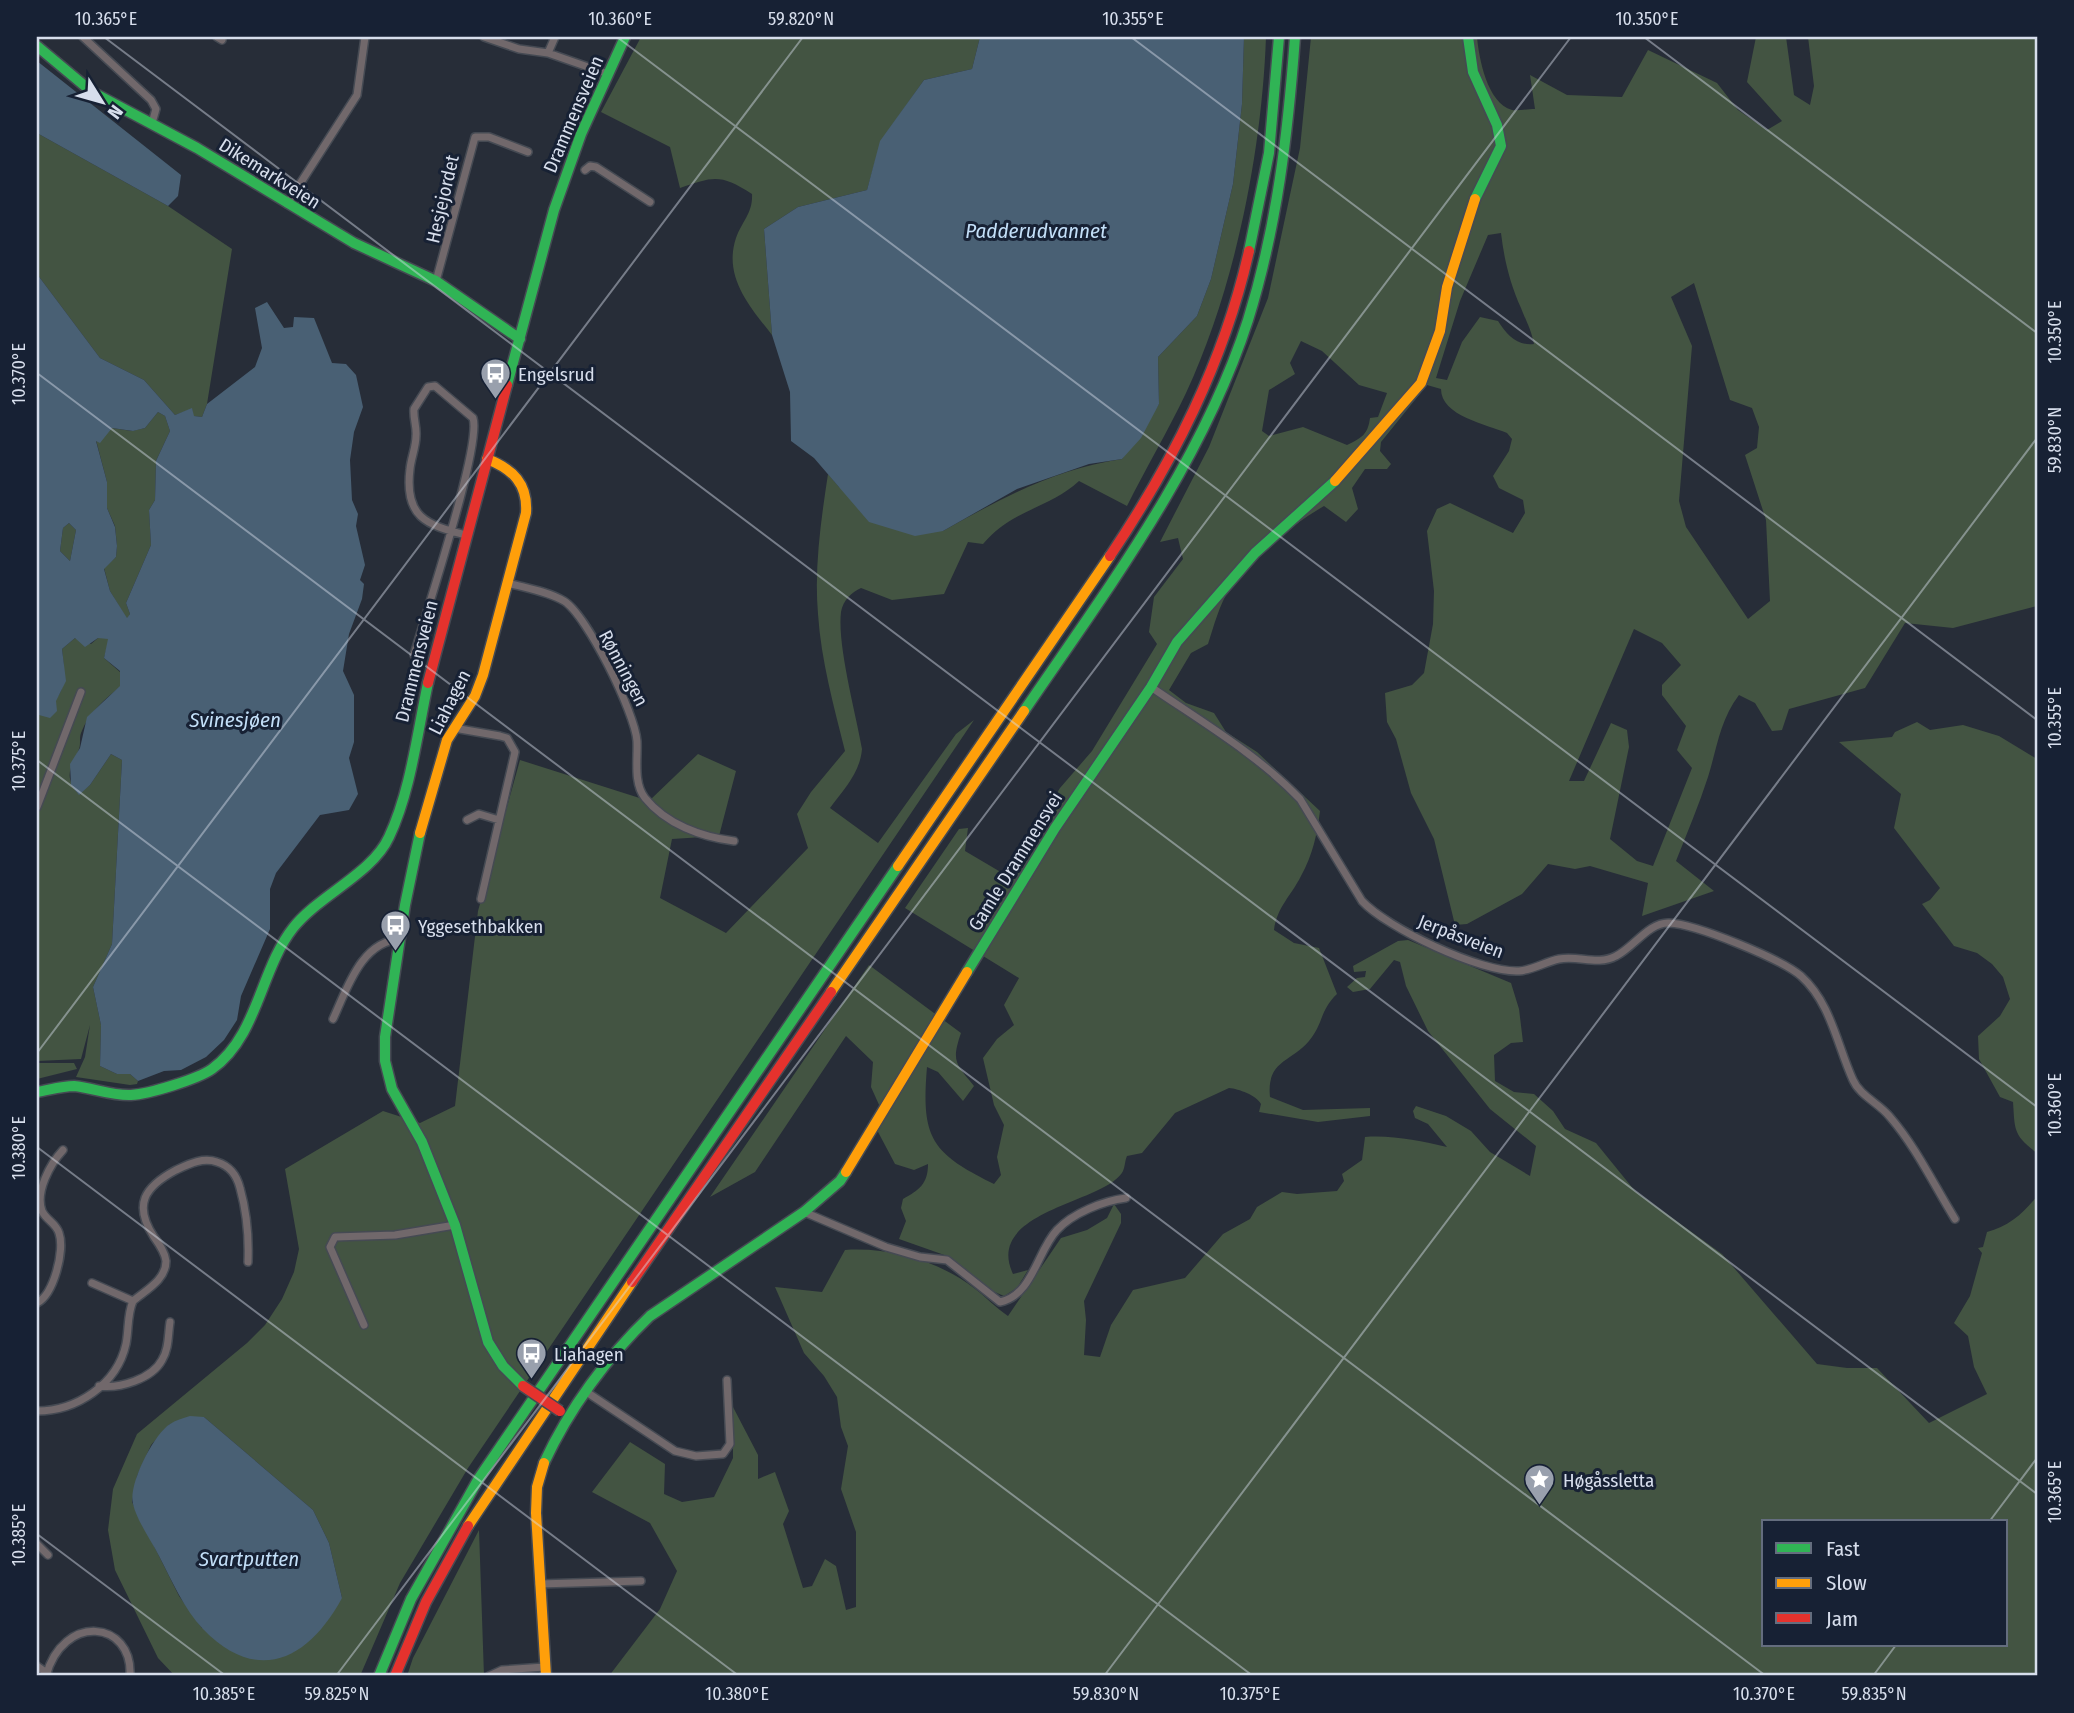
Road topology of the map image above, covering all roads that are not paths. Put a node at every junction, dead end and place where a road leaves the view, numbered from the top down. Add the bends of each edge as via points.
1 (83, 37) edge
2 (365, 37) edge
3 (484, 37) edge
4 (555, 37) edge
5 (625, 37) edge
6 (1279, 37) edge
7 (1295, 37) edge
8 (1468, 37) edge
9 (37, 46) edge
10 (548, 53) junction
11 (607, 74) junction
12 (152, 123) junction
13 (528, 152) dead end
14 (585, 170) dead end
15 (650, 202) dead end
16 (287, 204) junction
17 (436, 281) junction
18 (521, 333) junction
19 (487, 459) junction
20 (449, 531) junction
21 (466, 534) junction
22 (508, 583) junction
23 (414, 655) dead end
24 (1151, 687) junction
25 (81, 692) dead end
26 (454, 728) junction
27 (37, 807) edge
28 (467, 820) dead end
29 (499, 820) junction
30 (734, 841) dead end
31 (481, 900) dead end
32 (402, 939) junction
33 (333, 1019) dead end
34 (37, 1092) edge
35 (63, 1150) dead end
36 (1126, 1198) dead end
37 (804, 1212) junction
38 (1955, 1219) dead end
39 (456, 1225) junction
40 (248, 1262) dead end
41 (92, 1283) dead end
42 (133, 1301) junction
43 (37, 1303) edge
44 (170, 1322) dead end
45 (364, 1325) dead end
46 (727, 1380) dead end
47 (99, 1386) junction
48 (588, 1392) junction
49 (37, 1411) edge
50 (570, 1419) junction
51 (37, 1544) edge
52 (48, 1556) dead end
53 (641, 1581) dead end
54 (539, 1584) junction
55 (37, 1666) edge
56 (545, 1672) edge
57 (47, 1675) edge
58 (130, 1676) edge
59 (379, 1676) edge
60 (395, 1676) edge
61 (489, 1676) edge

1 - 12 street via 151,100 156,109
2 - 16 street via 357,95
3 - 10 street
4 - 10 street
5 - 11 main road, Drammensveien
6 - 59 main road via 1272,136 1251,253 1207,384 1159,480 480,1478 411,1600
7 - 60 main road via 1288,140 1266,257 1220,391 1172,488 492,1486 453,1549
8 - 24 main road, Gamle Drammensvei via 1473,72 1499,132 1495,159 1459,243 1440,331 1421,383 1330,486 1262,546 1181,636
9 - 12 main road, Dikemarkveien via 85,87
10 - 11 street
11 - 18 main road, Drammensveien via 564,180
12 - 16 main road, Dikemarkveien
13 - 17 street, Hesjejordet via 489,137 475,137
14 - 15 street via 596,167
16 - 17 main road, Dikemarkveien via 354,243
17 - 18 main road, Dikemarkveien
18 - 19 main road, Drammensveien
19 - 21 main road, Drammensveien
19 - 22 main road, Liahagen via 514,473 527,494
20 - 20 street via 434,527 418,514 410,488 417,433 414,409 428,387 435,386 473,418 476,427
20 - 21 street
20 - 23 street
21 - 34 main road, Drammensveien via 393,830 370,862 315,903 292,929 235,1047 202,1075 139,1094 71,1086
22 - 26 main road, Liahagen via 479,686
22 - 30 street, Rønningen via 566,602 580,619 634,719 638,785 644,797 679,825
24 - 37 main road, Gamle Drammensvei via 1055,828 850,1167
24 - 38 street, Jerpåsveien via 1288,786 1375,915 1440,948 1490,967 1516,971 1559,959 1602,961 1668,923 1710,933 1796,972 1832,1022 1853,1082 1889,1115
25 - 27 street
26 - 29 street via 507,738 513,748
26 - 32 main road, Liahagen via 421,830
28 - 29 street via 479,814
29 - 31 street
32 - 33 street via 383,944 359,965
32 - 39 main road, Liahagen via 385,1037 386,1070
35 - 43 street via 47,1175 40,1199 61,1244 51,1288
36 - 37 street via 1112,1200 1063,1225 1024,1285 1000,1302 947,1260 886,1247
37 - 48 main road, Gamle Drammensvei via 639,1325
39 - 45 street via 394,1236 335,1237 330,1248
39 - 50 main road, Liahagen, bridge via 485,1336 503,1366 523,1386
40 - 42 street via 249,1237 238,1180 220,1162 194,1163 167,1175 145,1197 145,1221 166,1261 162,1275
41 - 42 street
42 - 47 street via 122,1354
44 - 47 street via 166,1351 153,1371 118,1385
46 - 48 street via 730,1444 723,1454 696,1456 675,1451
47 - 49 street via 72,1407
48 - 50 main road, Gamle Drammensvei
50 - 54 main road, Gamle Drammensvei via 539,1475
51 - 52 street
53 - 54 street
54 - 56 main road, Gamle Drammensvei
55 - 57 street
56 - 61 street via 502,1670
57 - 58 street via 59,1646 70,1636 93,1631 124,1648

